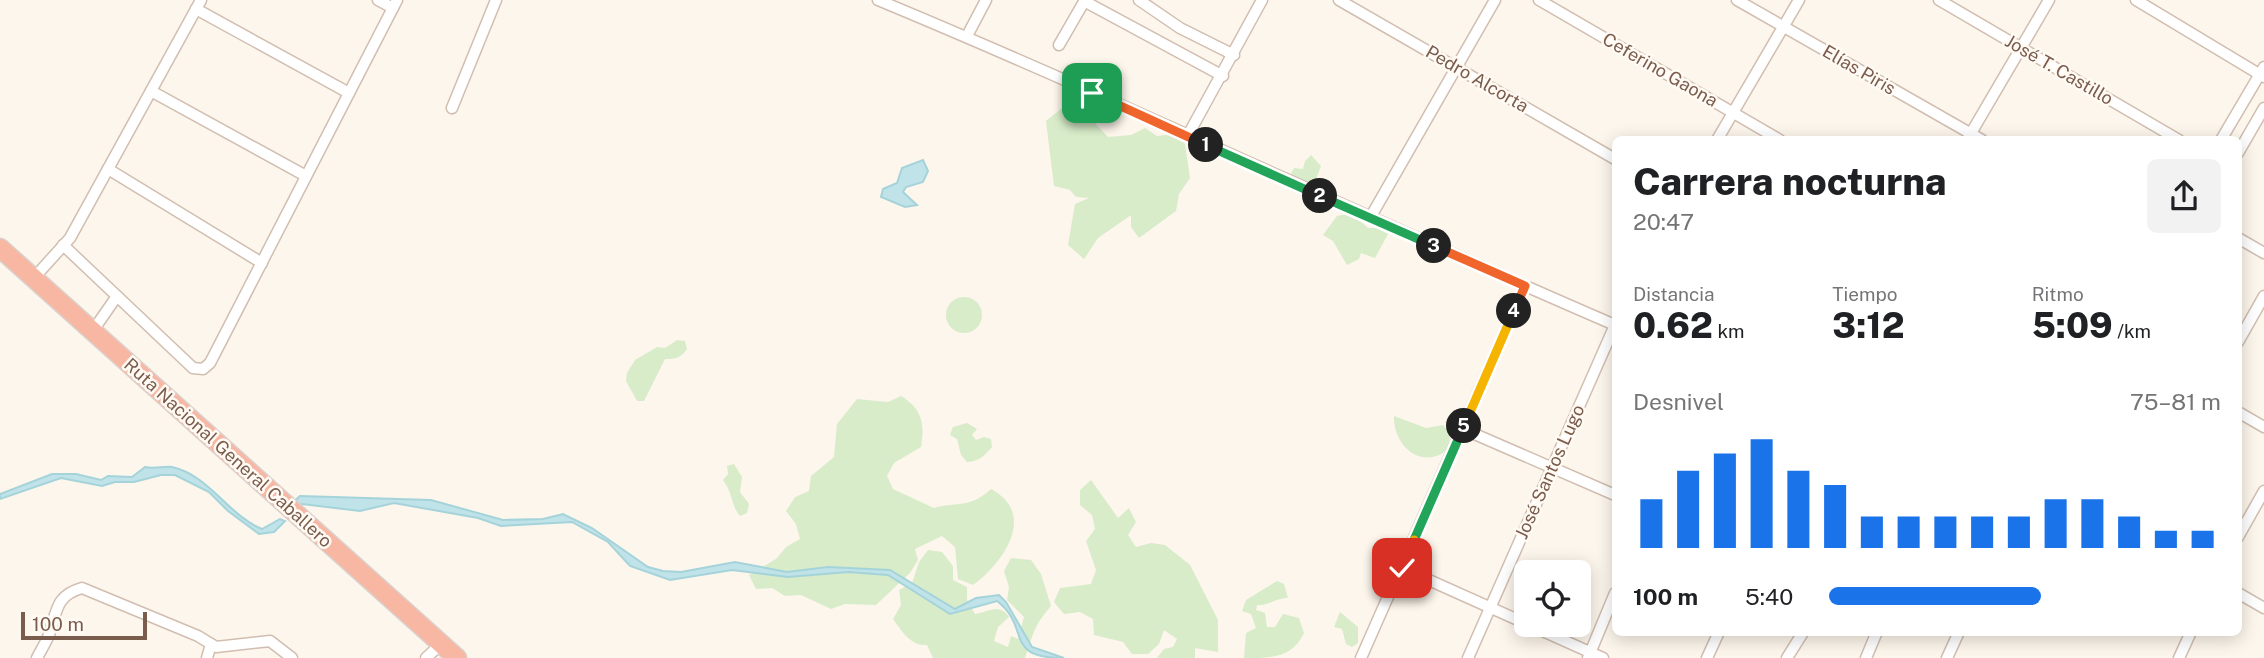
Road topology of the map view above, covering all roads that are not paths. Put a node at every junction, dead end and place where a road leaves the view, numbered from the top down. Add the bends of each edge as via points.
1 (378, 0) edge
2 (496, 0) edge
3 (986, 0) edge
4 (1084, 0) edge
5 (1139, 0) edge
6 (1262, 0) edge
7 (1339, 0) edge
8 (1496, 0) edge
9 (1539, 0) edge
10 (1737, 0) edge
11 (1799, 0) edge
12 (1939, 0) edge
13 (2049, 0) edge
14 (2136, 0) edge
15 (883, 1) edge
16 (198, 4) edge
17 (395, 4) edge
18 (1783, 27) junction
19 (967, 36) junction
20 (1059, 45) dead end
21 (2022, 48) junction
22 (1234, 55) junction
23 (1456, 66) junction
24 (2263, 72) edge
25 (1223, 76) junction
26 (151, 91) junction
27 (349, 93) junction
28 (452, 108) dead end
29 (2264, 108) edge
30 (1733, 113) junction
31 (1719, 136) edge
32 (1773, 136) edge
33 (1967, 136) edge
34 (1970, 136) edge
35 (2172, 136) edge
36 (2223, 136) edge
37 (1187, 137) junction
38 (2242, 146) edge
39 (1612, 157) edge
40 (108, 169) junction
41 (306, 176) junction
42 (1370, 218) junction
43 (2242, 240) edge
44 (63, 245) junction
45 (0, 248) edge
46 (2264, 253) edge
47 (261, 264) junction
48 (33, 279) junction
49 (1525, 286) junction
50 (117, 296) junction
51 (2264, 296) edge
52 (1612, 324) edge
53 (92, 332) junction
54 (1612, 332) edge
55 (2242, 335) edge
56 (2242, 414) edge
57 (2264, 427) edge
58 (1463, 429) junction
59 (1552, 468) junction
60 (2264, 491) edge
61 (1612, 494) edge
62 (2242, 530) edge
63 (1402, 568) junction
64 (2242, 595) edge
65 (1612, 600) edge
66 (2264, 608) edge
67 (1490, 610) junction
68 (1717, 636) edge
69 (1801, 636) edge
70 (1875, 636) edge
71 (1955, 636) edge
72 (2189, 636) edge
73 (211, 644) junction
74 (441, 644) junction
75 (1589, 655) edge
76 (37, 658) edge
77 (207, 658) edge
78 (292, 658) edge
79 (426, 658) edge
80 (457, 658) edge
81 (1361, 658) edge
82 (1468, 658) edge
83 (1603, 658) edge
84 (1707, 658) edge
85 (1787, 658) edge
86 (1866, 658) edge
87 (1947, 658) edge
88 (2179, 658) edge

1 - 17 street
2 - 28 street
3 - 19 street
4 - 20 street
4 - 25 street
5 - 22 street via 1180,28
6 - 22 street
7 - 23 street, Pedro Alcorta
8 - 23 street
9 - 30 street, Ceferino Gaona
10 - 18 street, Elías Piris
11 - 18 street
12 - 21 street, José T. Castillo
13 - 21 street
14 - 24 street
15 - 19 street
16 - 26 street
16 - 27 street
17 - 27 street
18 - 30 street
18 - 33 street, Elías Piris
19 - 37 street
21 - 34 street
21 - 35 street, José T. Castillo
22 - 25 street
23 - 39 street, Pedro Alcorta
23 - 42 street
24 - 36 street
25 - 37 street
26 - 40 street
26 - 41 street
27 - 41 street
29 - 38 street
30 - 31 street
30 - 32 street, Ceferino Gaona
37 - 42 street
40 - 44 street
40 - 47 street
41 - 47 street
42 - 49 street
43 - 46 street
44 - 48 street
44 - 50 street
45 - 48 highway, Ruta Nacional General Caballero
47 - 50 street via 204,369 193,368
48 - 53 highway, Ruta Nacional General Caballero
49 - 52 street
49 - 58 street
50 - 53 street
51 - 55 street
53 - 74 highway, Ruta Nacional General Caballero
54 - 59 street, José Santos Lugo
56 - 57 street
58 - 59 street
58 - 63 street
59 - 61 street
59 - 67 street, José Santos Lugo
60 - 62 street
63 - 67 street
63 - 81 street
64 - 66 street
65 - 75 street
67 - 75 street
67 - 82 street, José Santos Lugo
68 - 84 street
69 - 85 street
70 - 86 street
71 - 87 street
72 - 88 street
73 - 76 street via 82,588 68,592 55,606 50,634
73 - 77 street
73 - 78 street via 270,641
74 - 79 street
74 - 80 highway, Ruta Nacional General Caballero
75 - 83 street

